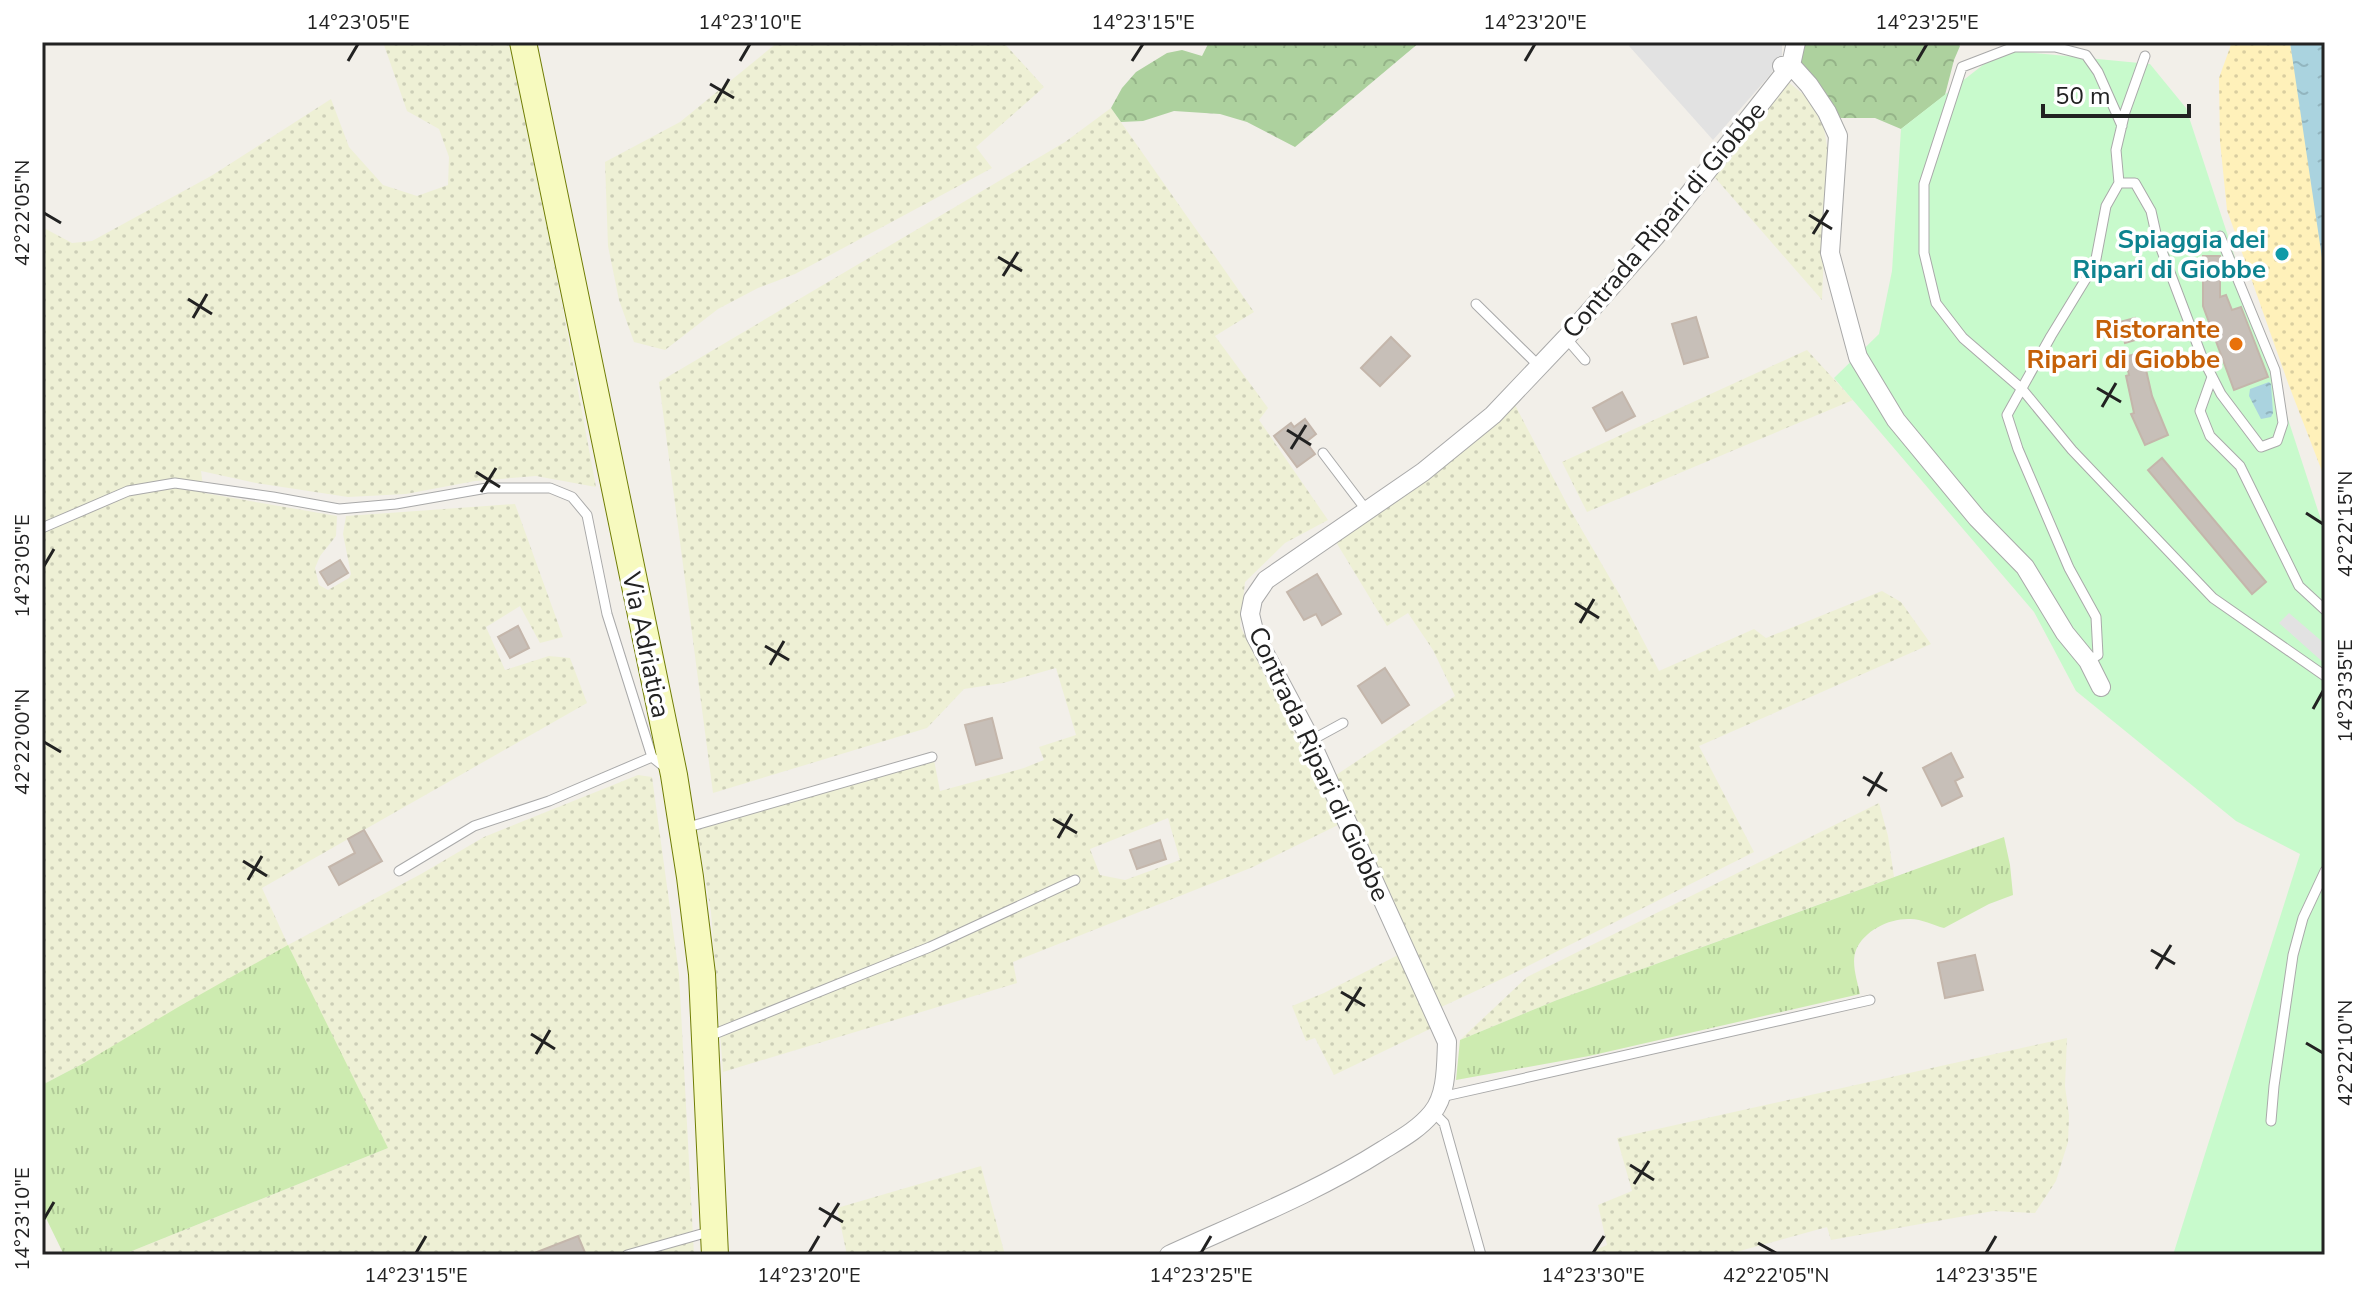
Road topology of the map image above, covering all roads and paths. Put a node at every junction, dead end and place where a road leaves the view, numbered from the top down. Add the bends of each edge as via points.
1 (523, 42) edge
2 (1796, 42) edge
3 (2145, 56) dead end
4 (1783, 66) junction
5 (2122, 126) junction
6 (2119, 183) junction
7 (2220, 236) dead end
8 (1476, 304) dead end
9 (1566, 338) junction
10 (1585, 360) dead end
11 (1539, 366) junction
12 (2212, 377) junction
13 (2022, 389) junction
14 (1323, 453) dead end
15 (1367, 512) junction
16 (42, 528) edge
17 (2325, 610) edge
18 (2088, 661) junction
19 (2325, 676) edge
20 (2101, 687) dead end
21 (1343, 723) dead end
22 (1310, 741) junction
23 (652, 757) junction
24 (932, 757) dead end
25 (674, 775) junction
26 (683, 829) junction
27 (399, 871) dead end
28 (2325, 871) edge
29 (1075, 880) dead end
30 (1870, 1000) dead end
31 (705, 1038) junction
32 (1437, 1105) junction
33 (2271, 1121) dead end
34 (714, 1243) edge
35 (1172, 1254) edge
36 (627, 1255) edge
37 (1481, 1255) edge

1 - 25 main road, Via Adriatica
2 - 4 street, Contrada Ripari di Giobbe
3 - 5 lane
4 - 9 street, Contrada Ripari di Giobbe via 1655,237
4 - 18 street via 1809,85 1838,136 1830,253 1858,357 1896,420 2025,567
5 - 6 lane via 2116,150
5 - 13 lane via 2086,55 2055,47 2014,47 1962,67 1924,184 1924,253 1936,303 1963,338
6 - 12 lane via 2135,183 2151,211
6 - 13 lane via 2106,206 2095,264
7 - 12 lane via 2275,370 2283,423 2277,441 2261,447
8 - 11 lane
9 - 10 lane
9 - 11 street, Contrada Ripari di Giobbe
11 - 15 street, Contrada Ripari di Giobbe via 1493,415
12 - 17 lane via 2200,411 2210,436 2240,466 2299,586
13 - 18 lane via 2007,415 2069,568 2096,617 2098,655
13 - 19 lane via 2072,450 2213,598
14 - 15 lane
15 - 22 street, Contrada Ripari di Giobbe via 1266,580 1253,599 1255,635
16 - 23 lane via 128,491 175,483 339,509 487,488 550,488 572,497 587,515 607,614
18 - 20 street
21 - 22 lane
22 - 32 street, Contrada Ripari di Giobbe via 1447,1042
23 - 25 lane
23 - 27 lane via 474,826
24 - 26 lane
25 - 26 main road, Via Adriatica
26 - 31 main road, Via Adriatica
28 - 33 lane via 2293,955
29 - 31 lane via 930,947
30 - 32 lane
31 - 34 main road, Via Adriatica
32 - 35 street via 1413,1131 1358,1166
32 - 37 lane
34 - 36 lane

